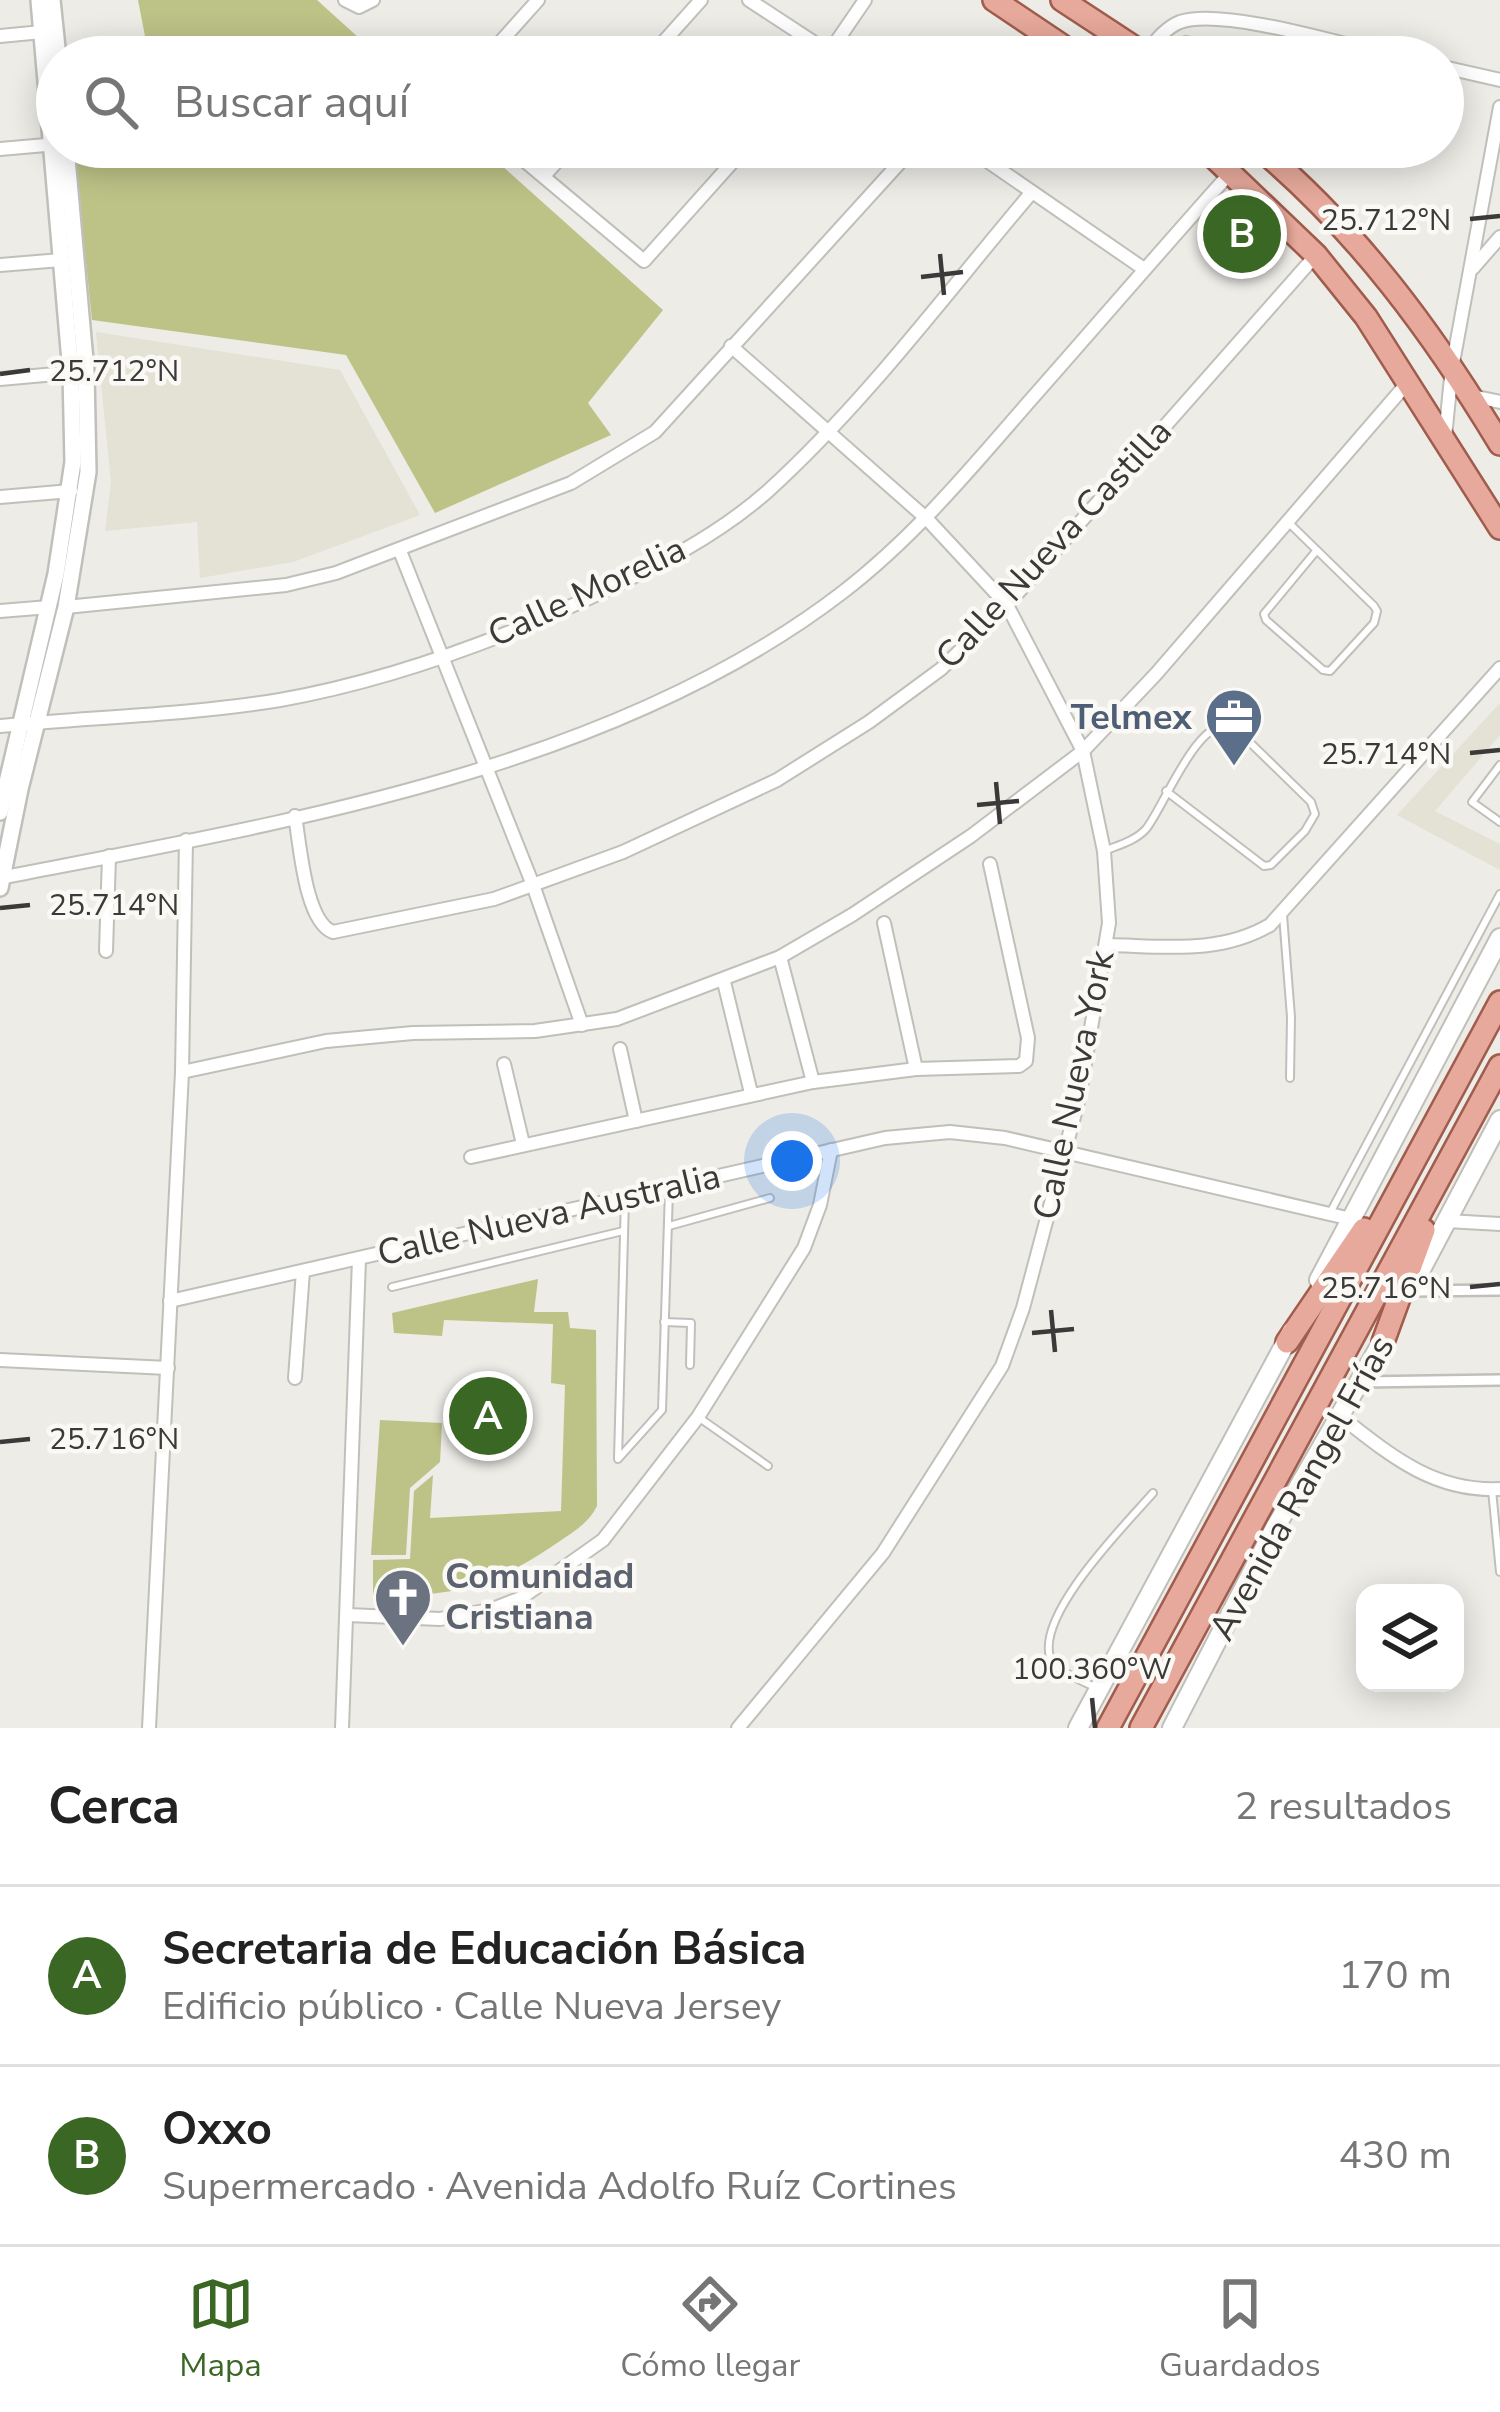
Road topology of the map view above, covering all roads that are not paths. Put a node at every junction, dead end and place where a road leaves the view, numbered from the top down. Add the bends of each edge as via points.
1 (39, 0) edge
2 (52, 0) edge
3 (373, 0) edge
4 (538, 0) edge
5 (701, 0) edge
6 (749, 0) edge
7 (865, 0) edge
8 (994, 0) edge
9 (1062, 0) edge
10 (347, 2) edge
11 (42, 32) junction
12 (0, 36) edge
13 (43, 36) edge
14 (56, 36) edge
15 (506, 36) edge
16 (669, 36) edge
17 (802, 36) edge
18 (843, 36) edge
19 (1048, 36) edge
20 (1118, 36) edge
21 (1160, 36) edge
22 (1301, 36) edge
23 (1464, 72) edge
24 (1500, 80) edge
25 (1500, 106) edge
26 (36, 147) edge
27 (0, 149) edge
28 (59, 168) edge
29 (60, 168) edge
30 (534, 168) edge
31 (551, 168) edge
32 (727, 168) edge
33 (895, 168) edge
34 (997, 168) edge
35 (1227, 168) edge
36 (1238, 168) edge
37 (1263, 168) edge
38 (1281, 168) edge
39 (1231, 172) junction
40 (544, 176) junction
41 (1032, 192) junction
42 (1500, 237) edge
43 (1316, 255) junction
44 (61, 260) junction
45 (0, 265) edge
46 (1144, 269) junction
47 (1471, 270) junction
48 (1403, 299) junction
49 (731, 346) junction
50 (1452, 368) junction
51 (78, 372) junction
52 (0, 379) edge
53 (1409, 381) junction
54 (1471, 395) junction
55 (1500, 402) edge
56 (826, 433) junction
57 (1445, 437) junction
58 (1500, 444) edge
59 (1476, 488) junction
60 (71, 491) junction
61 (0, 497) edge
62 (1500, 512) edge
63 (927, 519) junction
64 (1288, 522) junction
65 (1500, 528) edge
66 (1317, 550) junction
67 (400, 551) junction
68 (1007, 605) junction
69 (57, 607) junction
70 (0, 611) edge
71 (442, 659) junction
72 (1500, 668) edge
73 (29, 723) junction
74 (0, 726) edge
75 (1083, 751) junction
76 (1500, 765) edge
77 (487, 771) junction
78 (1166, 791) junction
79 (0, 812) edge
80 (295, 815) junction
81 (1500, 821) edge
82 (186, 840) junction
83 (1104, 851) junction
84 (109, 856) junction
85 (990, 864) dead end
86 (0, 878) edge
87 (532, 885) junction
88 (0, 888) edge
89 (1500, 894) edge
90 (1282, 911) junction
91 (884, 923) dead end
92 (1500, 938) edge
93 (1106, 944) junction
94 (106, 951) dead end
95 (780, 957) junction
96 (724, 982) junction
97 (1500, 1001) edge
98 (582, 1024) junction
99 (620, 1049) dead end
100 (505, 1064) dead end
101 (1500, 1066) edge
102 (916, 1070) junction
103 (182, 1072) junction
104 (1290, 1078) dead end
105 (813, 1082) junction
106 (752, 1093) junction
107 (636, 1121) junction
108 (1498, 1126) edge
109 (1428, 1134) junction
110 (524, 1144) junction
111 (832, 1150) junction
112 (1063, 1153) junction
113 (471, 1157) dead end
114 (1448, 1162) junction
115 (669, 1187) junction
116 (625, 1198) junction
117 (770, 1198) dead end
118 (1330, 1214) junction
119 (1351, 1220) junction
120 (1447, 1222) junction
121 (1500, 1223) edge
122 (668, 1226) junction
123 (623, 1231) junction
124 (359, 1258) junction
125 (303, 1271) junction
126 (392, 1287) dead end
127 (1500, 1290) edge
128 (1410, 1291) junction
129 (170, 1301) junction
130 (664, 1322) junction
131 (1287, 1342) junction
132 (1383, 1342) junction
133 (0, 1360) edge
134 (689, 1365) dead end
135 (168, 1368) junction
136 (295, 1378) dead end
137 (1500, 1381) edge
138 (1361, 1382) junction
139 (1340, 1416) junction
140 (698, 1417) junction
141 (768, 1466) dead end
142 (1496, 1489) edge
143 (1154, 1492) dead end
144 (1500, 1572) edge
145 (348, 1615) junction
146 (1100, 1690) junction
147 (149, 1728) edge
148 (342, 1728) edge
149 (737, 1728) edge
150 (1078, 1728) edge
151 (1108, 1728) edge
152 (1142, 1728) edge
153 (1172, 1728) edge

1 - 11 street
2 - 14 street
3 - 10 street
4 - 15 street
5 - 16 street
6 - 17 street
7 - 18 street
8 - 19 main road
9 - 20 main road
11 - 12 street
11 - 13 street
21 - 22 street via 1203,18
23 - 24 street
25 - 47 street
26 - 27 street
28 - 44 street
29 - 51 street
30 - 40 street
31 - 40 street
32 - 40 street via 644,261
33 - 49 street
34 - 41 street
35 - 39 main road
36 - 39 main road
37 - 48 main road
38 - 48 main road
39 - 43 main road
39 - 46 street
41 - 46 street
41 - 56 street, Calle Morelia
42 - 47 street
43 - 53 main road
43 - 68 street, Calle Nueva Castilla
44 - 45 street
44 - 51 street
46 - 63 street
47 - 50 street
48 - 50 main road
49 - 56 street, Calle Nueva York
49 - 67 street via 655,432 630,448 571,483
50 - 54 main road
50 - 57 street
51 - 52 street
51 - 60 street
51 - 69 street via 88,472
53 - 57 main road
53 - 64 street
54 - 55 street
54 - 58 main road
56 - 63 street, Calle Nueva York
56 - 71 street, Calle Morelia via 751,505 659,565
57 - 59 main road
59 - 62 main road
59 - 65 main road
60 - 61 street
60 - 69 street
63 - 68 street, Calle Nueva York
63 - 77 street via 844,592 751,655 673,696
64 - 66 lane
64 - 75 street
66 - 66 lane via 1377,611 1327,671 1264,614
67 - 69 street via 286,585
67 - 71 street
68 - 75 street, Calle Nueva York
68 - 87 street, Calle Nueva Castilla via 940,669 777,780
69 - 70 street
69 - 73 street
71 - 73 street, Calle Morelia via 279,700
71 - 77 street
72 - 90 street
73 - 74 street, Calle Morelia
73 - 79 street
73 - 86 street
75 - 83 street, Calle Nueva York
75 - 95 street via 971,836
76 - 81 lane via 1472,802
77 - 80 street
77 - 87 street
78 - 78 lane via 1213,726 1227,723 1315,814 1264,866
78 - 83 lane via 1140,835
80 - 82 street
80 - 87 street, Calle Nueva Castilla via 313,910 326,930
82 - 84 street
82 - 103 street
83 - 93 street, Calle Nueva York
84 - 86 street
84 - 94 street
85 - 102 street via 1028,1038 1023,1064
86 - 88 street
87 - 98 street
89 - 118 lane
90 - 93 street via 1253,935 1221,945
90 - 104 lane
91 - 102 street
92 - 119 main road
93 - 112 street, Calle Nueva York
95 - 96 street
95 - 105 street
96 - 98 street
96 - 106 street
97 - 109 main road
98 - 103 street via 326,1041
99 - 107 street
100 - 110 street
101 - 114 main road
102 - 105 street
103 - 129 street
105 - 106 street
106 - 107 street
107 - 110 street
108 - 120 main road, Avenida Rangel Frías
109 - 131 main road
109 - 151 main road
110 - 113 street
111 - 112 street, Calle Nueva Australia via 950,1132
111 - 115 street, Calle Nueva Australia
111 - 140 street via 804,1248
112 - 118 street, Calle Nueva Australia
112 - 149 street, Calle Nueva York via 1003,1366 883,1552
114 - 132 main road
114 - 152 main road
115 - 116 street, Calle Nueva Australia
115 - 122 lane
116 - 123 lane
116 - 124 street, Calle Nueva Australia
117 - 122 lane
118 - 119 street, Calle Nueva Australia
119 - 131 main road
120 - 121 street
120 - 128 main road, Avenida Rangel Frías
122 - 130 lane
123 - 126 lane
123 - 130 lane via 617,1459 661,1412
124 - 125 street, Calle Nueva Australia
124 - 145 street
125 - 129 street, Calle Nueva Australia
125 - 136 street
127 - 128 street
128 - 132 main road, Avenida Rangel Frías
129 - 135 street
130 - 134 lane via 692,1323
131 - 146 main road
132 - 138 main road, Avenida Rangel Frías
133 - 135 street
135 - 147 street
137 - 138 street
138 - 139 main road, Avenida Rangel Frías
139 - 142 street via 1414,1472
139 - 153 main road, Avenida Rangel Frías
140 - 141 lane
140 - 145 street via 603,1540 521,1598 461,1617
142 - 144 lane
143 - 146 lane via 1072,1586 1051,1641 1054,1664
145 - 148 street
146 - 150 main road

